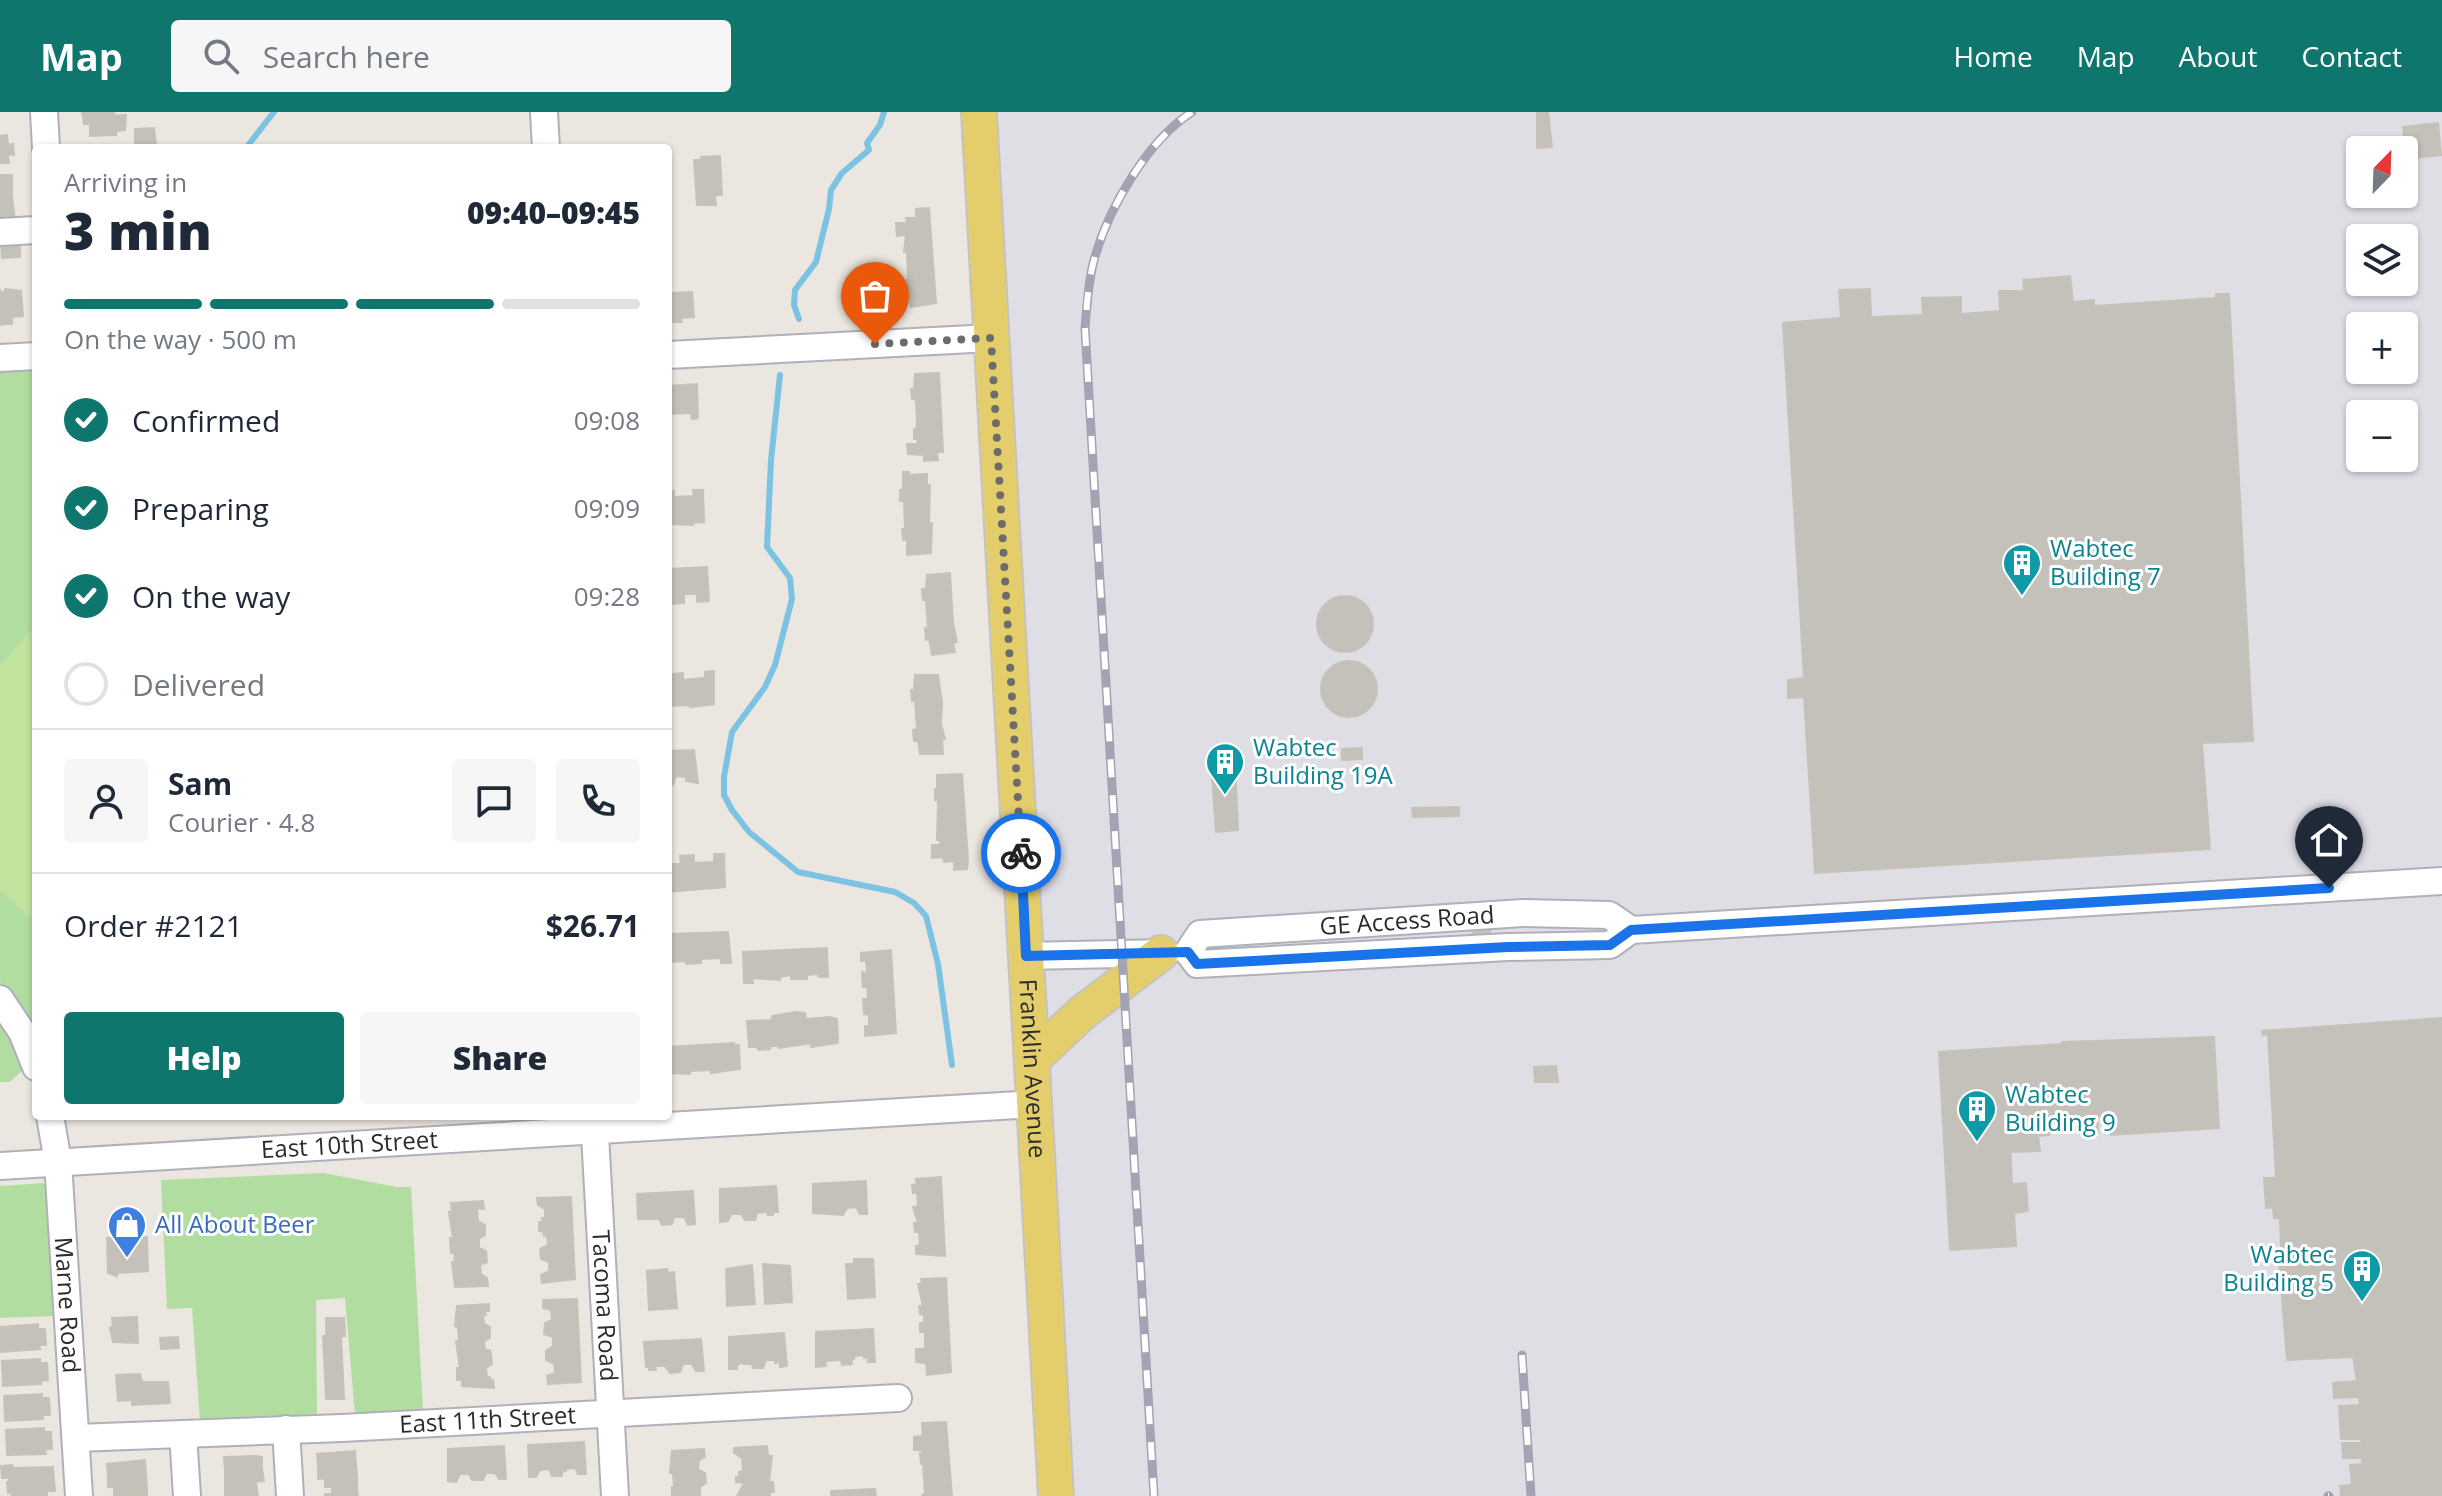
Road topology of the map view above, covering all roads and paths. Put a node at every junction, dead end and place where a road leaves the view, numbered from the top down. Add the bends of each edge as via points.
1 (44, 112) edge
2 (544, 112) edge
3 (979, 112) edge
4 (46, 144) edge
5 (546, 144) edge
6 (32, 230) edge
7 (0, 232) edge
8 (991, 338) junction
9 (672, 355) edge
10 (32, 356) edge
11 (0, 358) edge
12 (2442, 881) edge
13 (1175, 952) junction
14 (1026, 956) junction
15 (0, 999) edge
16 (32, 1057) edge
17 (1033, 1059) junction
18 (1034, 1104) junction
19 (51, 1120) edge
20 (663, 1120) edge
21 (672, 1120) edge
22 (594, 1123) edge
23 (58, 1162) junction
24 (0, 1166) edge
25 (898, 1398) dead end
26 (611, 1414) junction
27 (286, 1429) junction
28 (183, 1434) junction
29 (76, 1438) junction
30 (79, 1496) edge
31 (187, 1496) edge
32 (290, 1496) edge
33 (615, 1496) edge
34 (1056, 1496) edge

1 - 4 street
2 - 5 street
3 - 8 main road, Franklin Avenue
6 - 7 street
8 - 9 street
8 - 14 main road, Franklin Avenue
10 - 11 street
12 - 13 street, GE Access Road via 1631,930 1610,945 1197,964
13 - 14 street, GE Access Road
13 - 17 main road via 1063,1029
14 - 17 main road, Franklin Avenue
15 - 16 street
17 - 18 main road, Franklin Avenue
18 - 21 street, East 10th Street
18 - 34 main road, Franklin Avenue
19 - 23 street, Marne Road
20 - 22 street, East 10th Street
22 - 23 street, East 10th Street
22 - 26 street, Tacoma Road
23 - 24 street, East 10th Street
23 - 29 street, Marne Road
25 - 26 street, East 11th Street
26 - 27 street, East 11th Street
26 - 33 street, Tacoma Road
27 - 28 street, East 11th Street
27 - 32 street
28 - 29 street, East 11th Street
28 - 31 street
29 - 30 street, Marne Road

